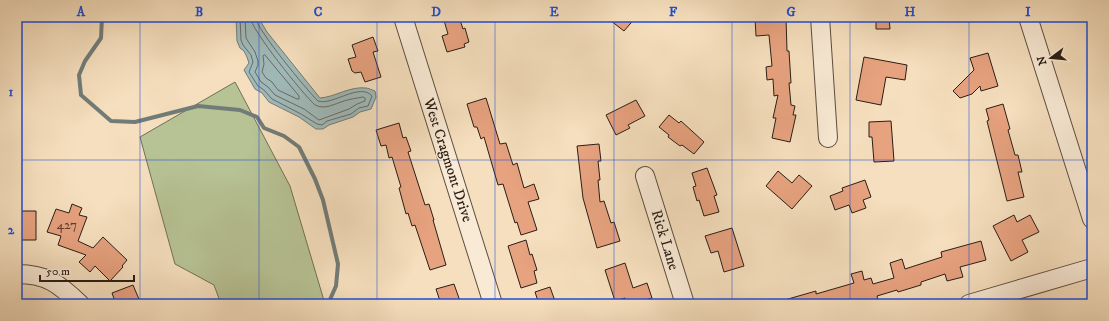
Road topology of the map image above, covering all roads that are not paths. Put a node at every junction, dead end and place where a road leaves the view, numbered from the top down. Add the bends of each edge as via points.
1 (403, 17) edge
2 (820, 17) edge
3 (1028, 17) edge
4 (828, 138) dead end
5 (645, 176) dead end
6 (1092, 219) edge
7 (1092, 268) edge
8 (17, 274) edge
9 (80, 304) edge
10 (493, 304) edge
11 (685, 304) edge
12 (969, 304) edge

1 - 10 street, West Cragmont Drive
2 - 4 street
3 - 6 street
5 - 11 street, Rick Lane
7 - 12 street
8 - 9 street via 30,274 50,280

